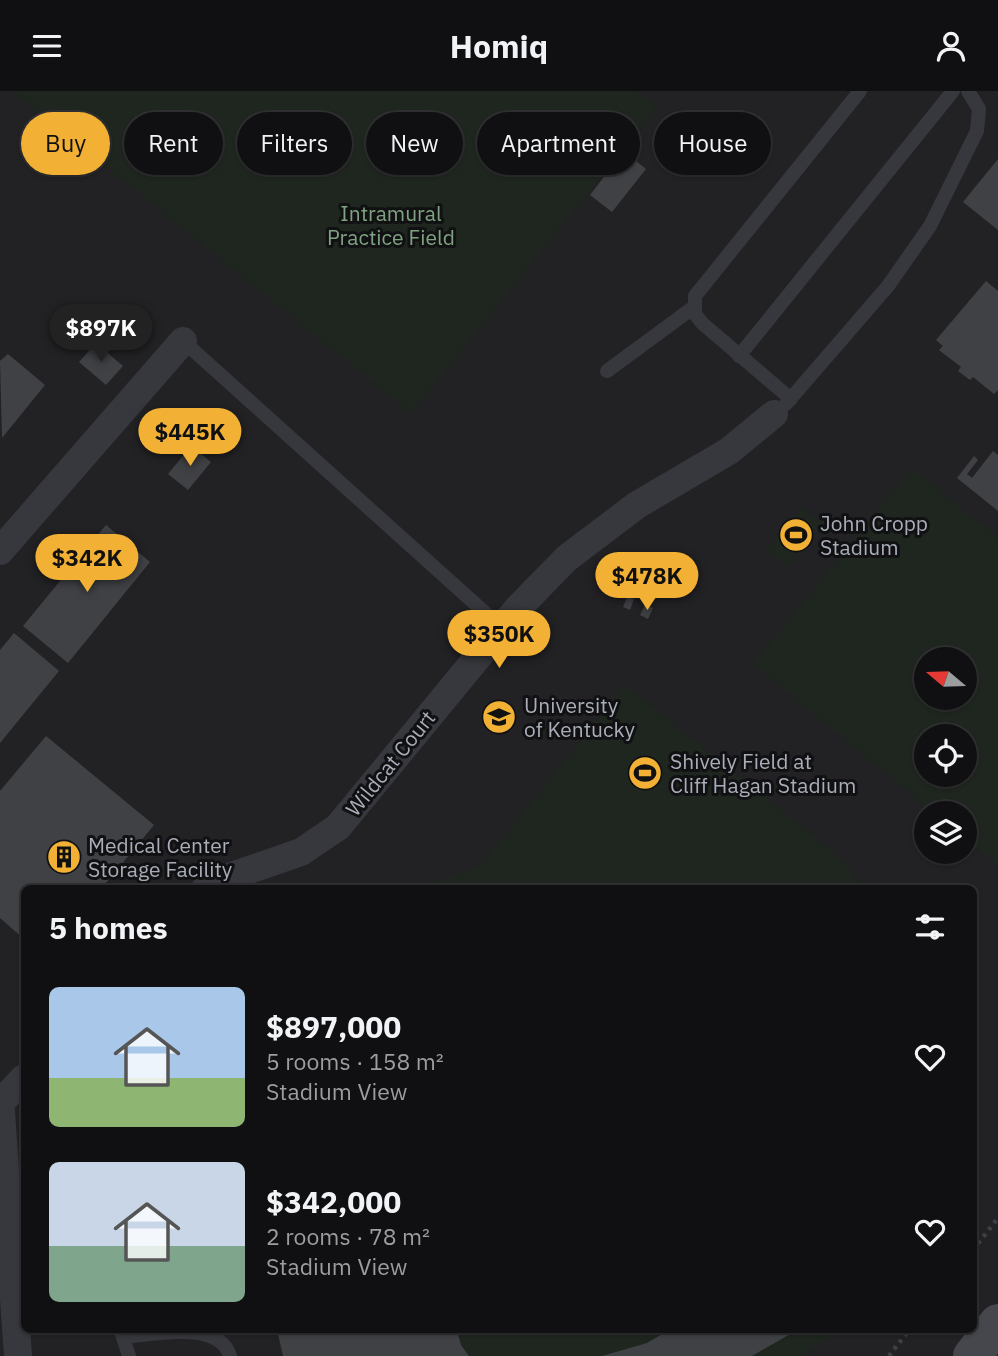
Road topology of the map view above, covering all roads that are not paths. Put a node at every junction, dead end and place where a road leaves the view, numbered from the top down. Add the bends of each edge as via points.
1 (860, 91) edge
2 (953, 91) edge
3 (968, 91) edge
4 (694, 307) junction
5 (183, 341) joint
6 (739, 356) junction
7 (607, 371) dead end
8 (783, 407) junction
9 (0, 551) edge
10 (502, 628) junction
11 (212, 885) edge
12 (21, 1082) edge
13 (1, 1107) edge
14 (5, 1219) edge
15 (998, 1323) edge
16 (122, 1333) edge
17 (203, 1333) edge
18 (18, 1356) edge
19 (130, 1356) edge
20 (230, 1356) edge
21 (972, 1356) edge

1 - 4 lane via 695,296
2 - 6 lane
3 - 8 lane via 979,109 977,131 930,226 888,286
4 - 6 lane via 702,323
4 - 7 lane
5 - 9 street
5 - 10 lane
6 - 8 lane
8 - 10 street, Wildcat Court via 729,451 590,538
10 - 11 street, Wildcat Court via 338,827 302,852
12 - 13 street
13 - 14 street
14 - 18 street
15 - 21 main road
16 - 19 lane
17 - 20 lane via 219,1340

